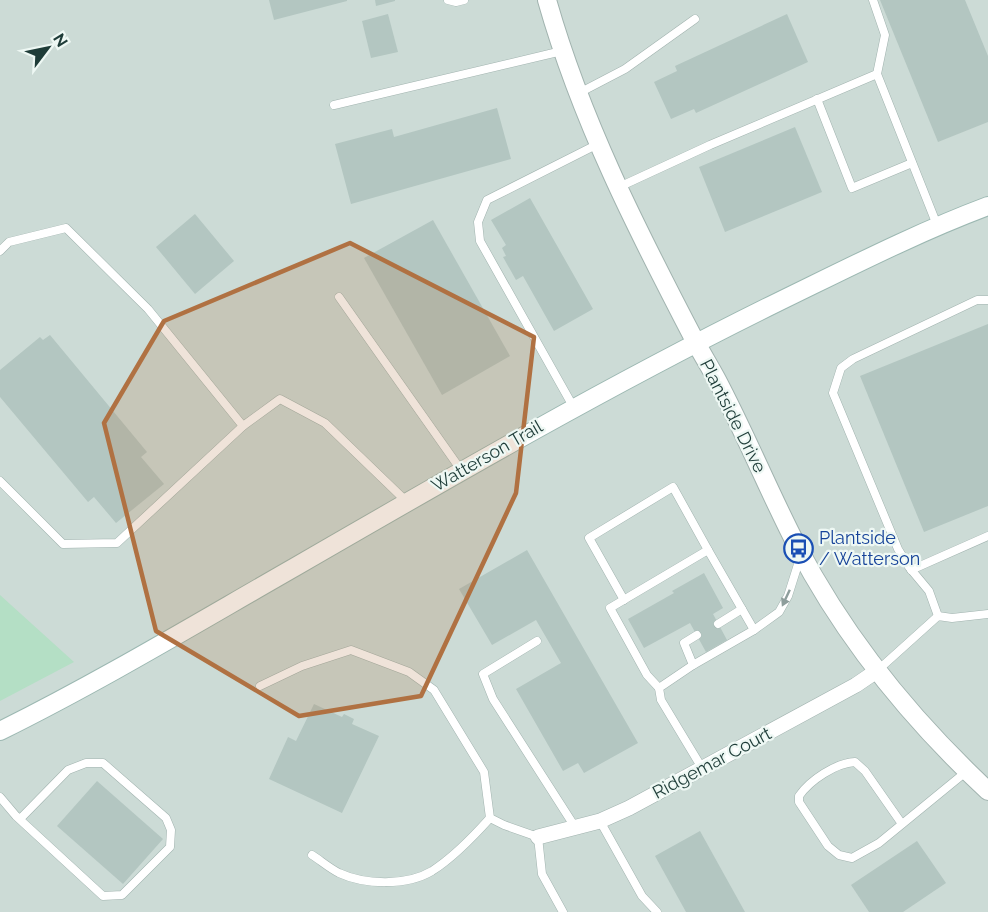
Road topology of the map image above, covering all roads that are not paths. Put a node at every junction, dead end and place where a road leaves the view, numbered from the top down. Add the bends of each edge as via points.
1 (448, 0) edge
2 (464, 0) edge
3 (547, 0) edge
4 (873, 0) edge
5 (695, 19) dead end
6 (562, 51) junction
7 (877, 74) junction
8 (577, 93) junction
9 (817, 99) junction
10 (334, 105) dead end
11 (598, 144) junction
12 (912, 163) junction
13 (618, 188) junction
14 (988, 206) edge
15 (937, 225) junction
16 (0, 251) edge
17 (339, 297) dead end
18 (988, 300) edge
19 (696, 343) junction
20 (574, 408) junction
21 (243, 426) junction
22 (462, 471) junction
23 (0, 481) edge
24 (407, 502) junction
25 (988, 536) edge
26 (708, 550) junction
27 (801, 553) junction
28 (911, 570) junction
29 (624, 600) junction
30 (742, 609) junction
31 (988, 614) edge
32 (938, 616) junction
33 (718, 624) dead end
34 (754, 630) junction
35 (697, 635) dead end
36 (537, 641) dead end
37 (693, 665) junction
38 (878, 670) junction
39 (260, 686) dead end
40 (659, 688) junction
41 (0, 731) edge
42 (702, 768) junction
43 (967, 771) junction
44 (988, 791) edge
45 (0, 797) edge
46 (490, 818) junction
47 (20, 819) junction
48 (600, 821) junction
49 (902, 824) junction
50 (574, 827) junction
51 (538, 837) junction
52 (312, 855) dead end
53 (563, 912) edge
54 (657, 912) edge

1 - 2 lane
3 - 6 main road, Plantside Drive
4 - 7 lane via 885,35
5 - 8 lane via 625,69
6 - 8 main road, Plantside Drive
6 - 10 lane
7 - 9 lane
7 - 12 lane
8 - 11 main road, Plantside Drive
9 - 12 lane via 852,188
9 - 13 lane
11 - 13 main road, Plantside Drive
11 - 20 lane via 487,200 478,222 480,241
12 - 15 lane
13 - 19 main road, Plantside Drive
14 - 15 main road, Watterson Trail
15 - 19 main road, Watterson Trail
16 - 21 lane via 9,242 66,228 148,309
17 - 22 lane
18 - 28 lane via 976,300 853,359 836,379 833,393 898,549
19 - 20 main road, Watterson Trail
19 - 27 main road, Plantside Drive
20 - 22 main road, Watterson Trail
21 - 23 lane via 117,543 63,544
21 - 24 lane via 280,399 325,423
22 - 24 main road, Watterson Trail
24 - 41 main road, Watterson Trail
25 - 28 lane
26 - 29 lane
26 - 29 lane via 673,487 589,538
26 - 30 lane
27 -> 34 lane via 779,612
27 - 38 main road, Plantside Drive
28 - 32 lane via 929,591
29 - 40 lane via 610,608 646,675
30 - 33 lane
30 - 34 lane
31 - 32 lane
32 - 38 lane
34 - 37 lane
35 - 37 lane via 684,643
36 - 50 lane via 483,674 493,699
37 - 40 lane
38 - 42 street, Ridgemar Court
38 - 43 main road, Plantside Drive
39 - 46 lane via 302,666 351,650 409,672 434,690 484,772
40 - 42 lane via 661,700
42 - 48 street, Ridgemar Court
43 - 44 main road, Plantside Drive
43 - 49 lane
45 - 47 lane
46 - 51 lane
46 - 52 lane via 470,841 431,872 397,882 367,881 339,873
47 - 47 lane via 103,896 122,895 170,847 171,830 166,818 103,763 86,763 68,770
48 - 50 street, Ridgemar Court
48 - 54 lane via 642,896
49 - 49 lane via 863,854 852,858 839,855 828,846 799,796 805,787 843,762 855,762
50 - 51 street, Ridgemar Court
51 - 53 lane via 542,874

